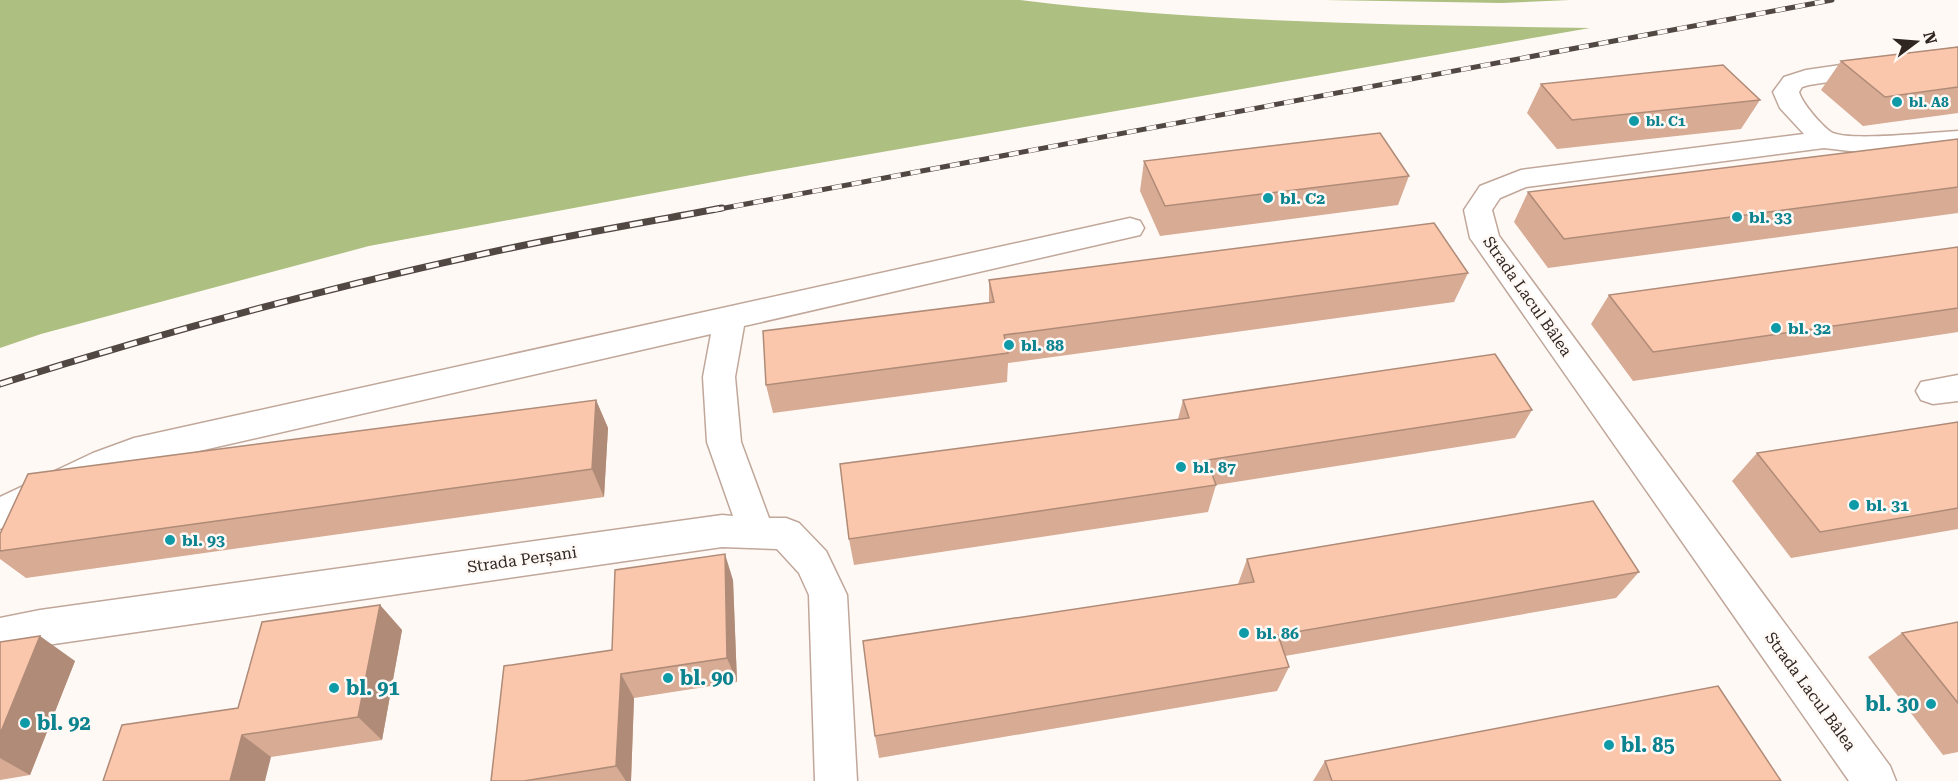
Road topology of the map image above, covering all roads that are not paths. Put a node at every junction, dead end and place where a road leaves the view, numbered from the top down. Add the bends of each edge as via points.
1 (1958, 55) edge
2 (1958, 139) edge
3 (1824, 140) junction
4 (1130, 228) dead end
5 (730, 317) junction
6 (0, 514) edge
7 (756, 531) junction
8 (0, 636) edge
9 (836, 781) edge
10 (1875, 781) edge

1 - 3 street via 1793,82 1786,92 1789,103
2 - 3 street, Strada Lacul Bâlea via 1867,145
3 - 10 street, Strada Lacul Bâlea via 1521,179 1490,192 1478,210 1485,238
4 - 5 street
5 - 6 street via 134,452
5 - 7 street via 719,377 724,442
7 - 8 street, Strada Perșani via 722,531
7 - 9 street, Strada Perșani via 786,534 813,562 828,595

